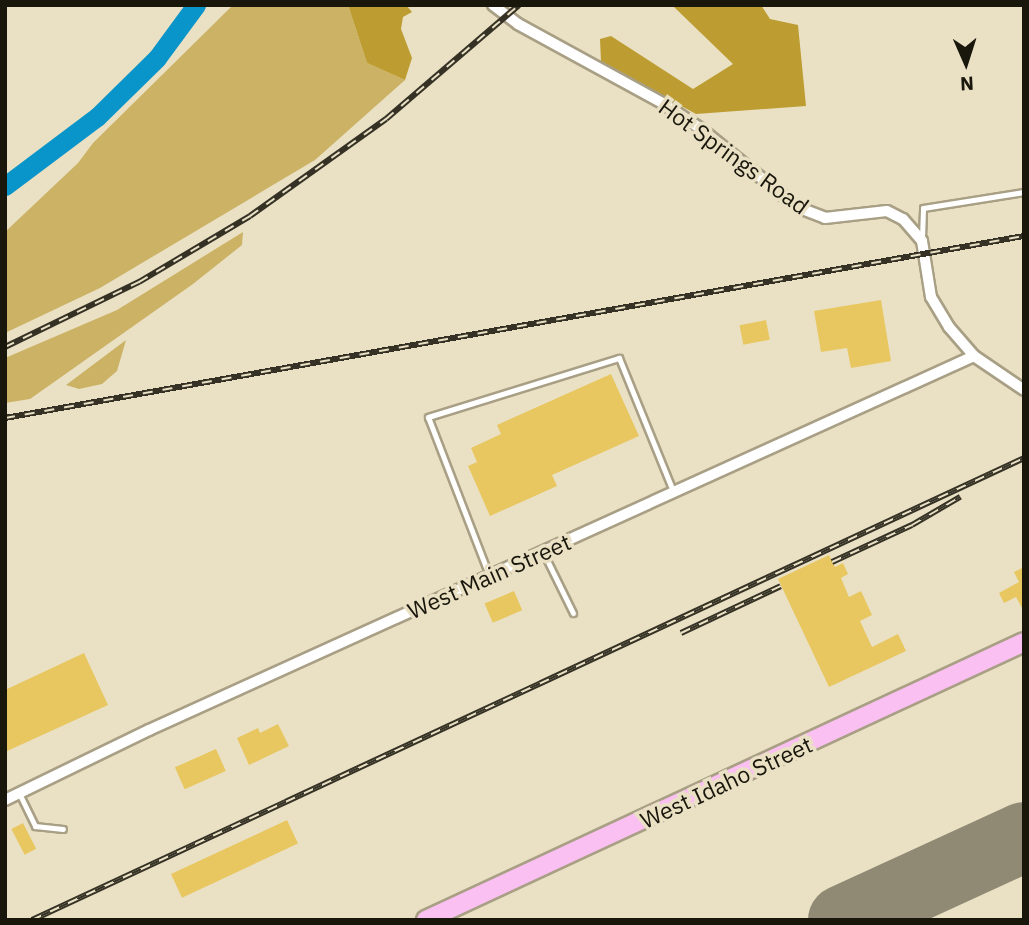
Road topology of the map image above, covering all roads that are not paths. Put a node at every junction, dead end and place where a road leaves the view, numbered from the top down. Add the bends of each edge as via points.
1 (493, 5) edge
2 (1024, 192) edge
3 (922, 241) junction
4 (974, 356) junction
5 (1024, 390) edge
6 (673, 491) junction
7 (543, 552) junction
8 (489, 575) junction
9 (573, 614) dead end
10 (1024, 642) edge
11 (19, 793) junction
12 (5, 800) edge
13 (63, 829) dead end
14 (426, 920) edge

1 - 3 street, Hot Springs Road via 518,24 664,104 797,208 825,218 895,213
2 - 3 lane via 923,208
3 - 4 street via 931,297
4 - 5 street
4 - 6 street, West Main Street
6 - 7 street, West Main Street
6 - 8 lane via 619,358 428,417
7 - 8 street, West Main Street
7 - 9 lane
8 - 11 street, West Main Street
10 - 14 main road, West Idaho Street
11 - 12 street, West Main Street
11 - 13 lane via 35,826

